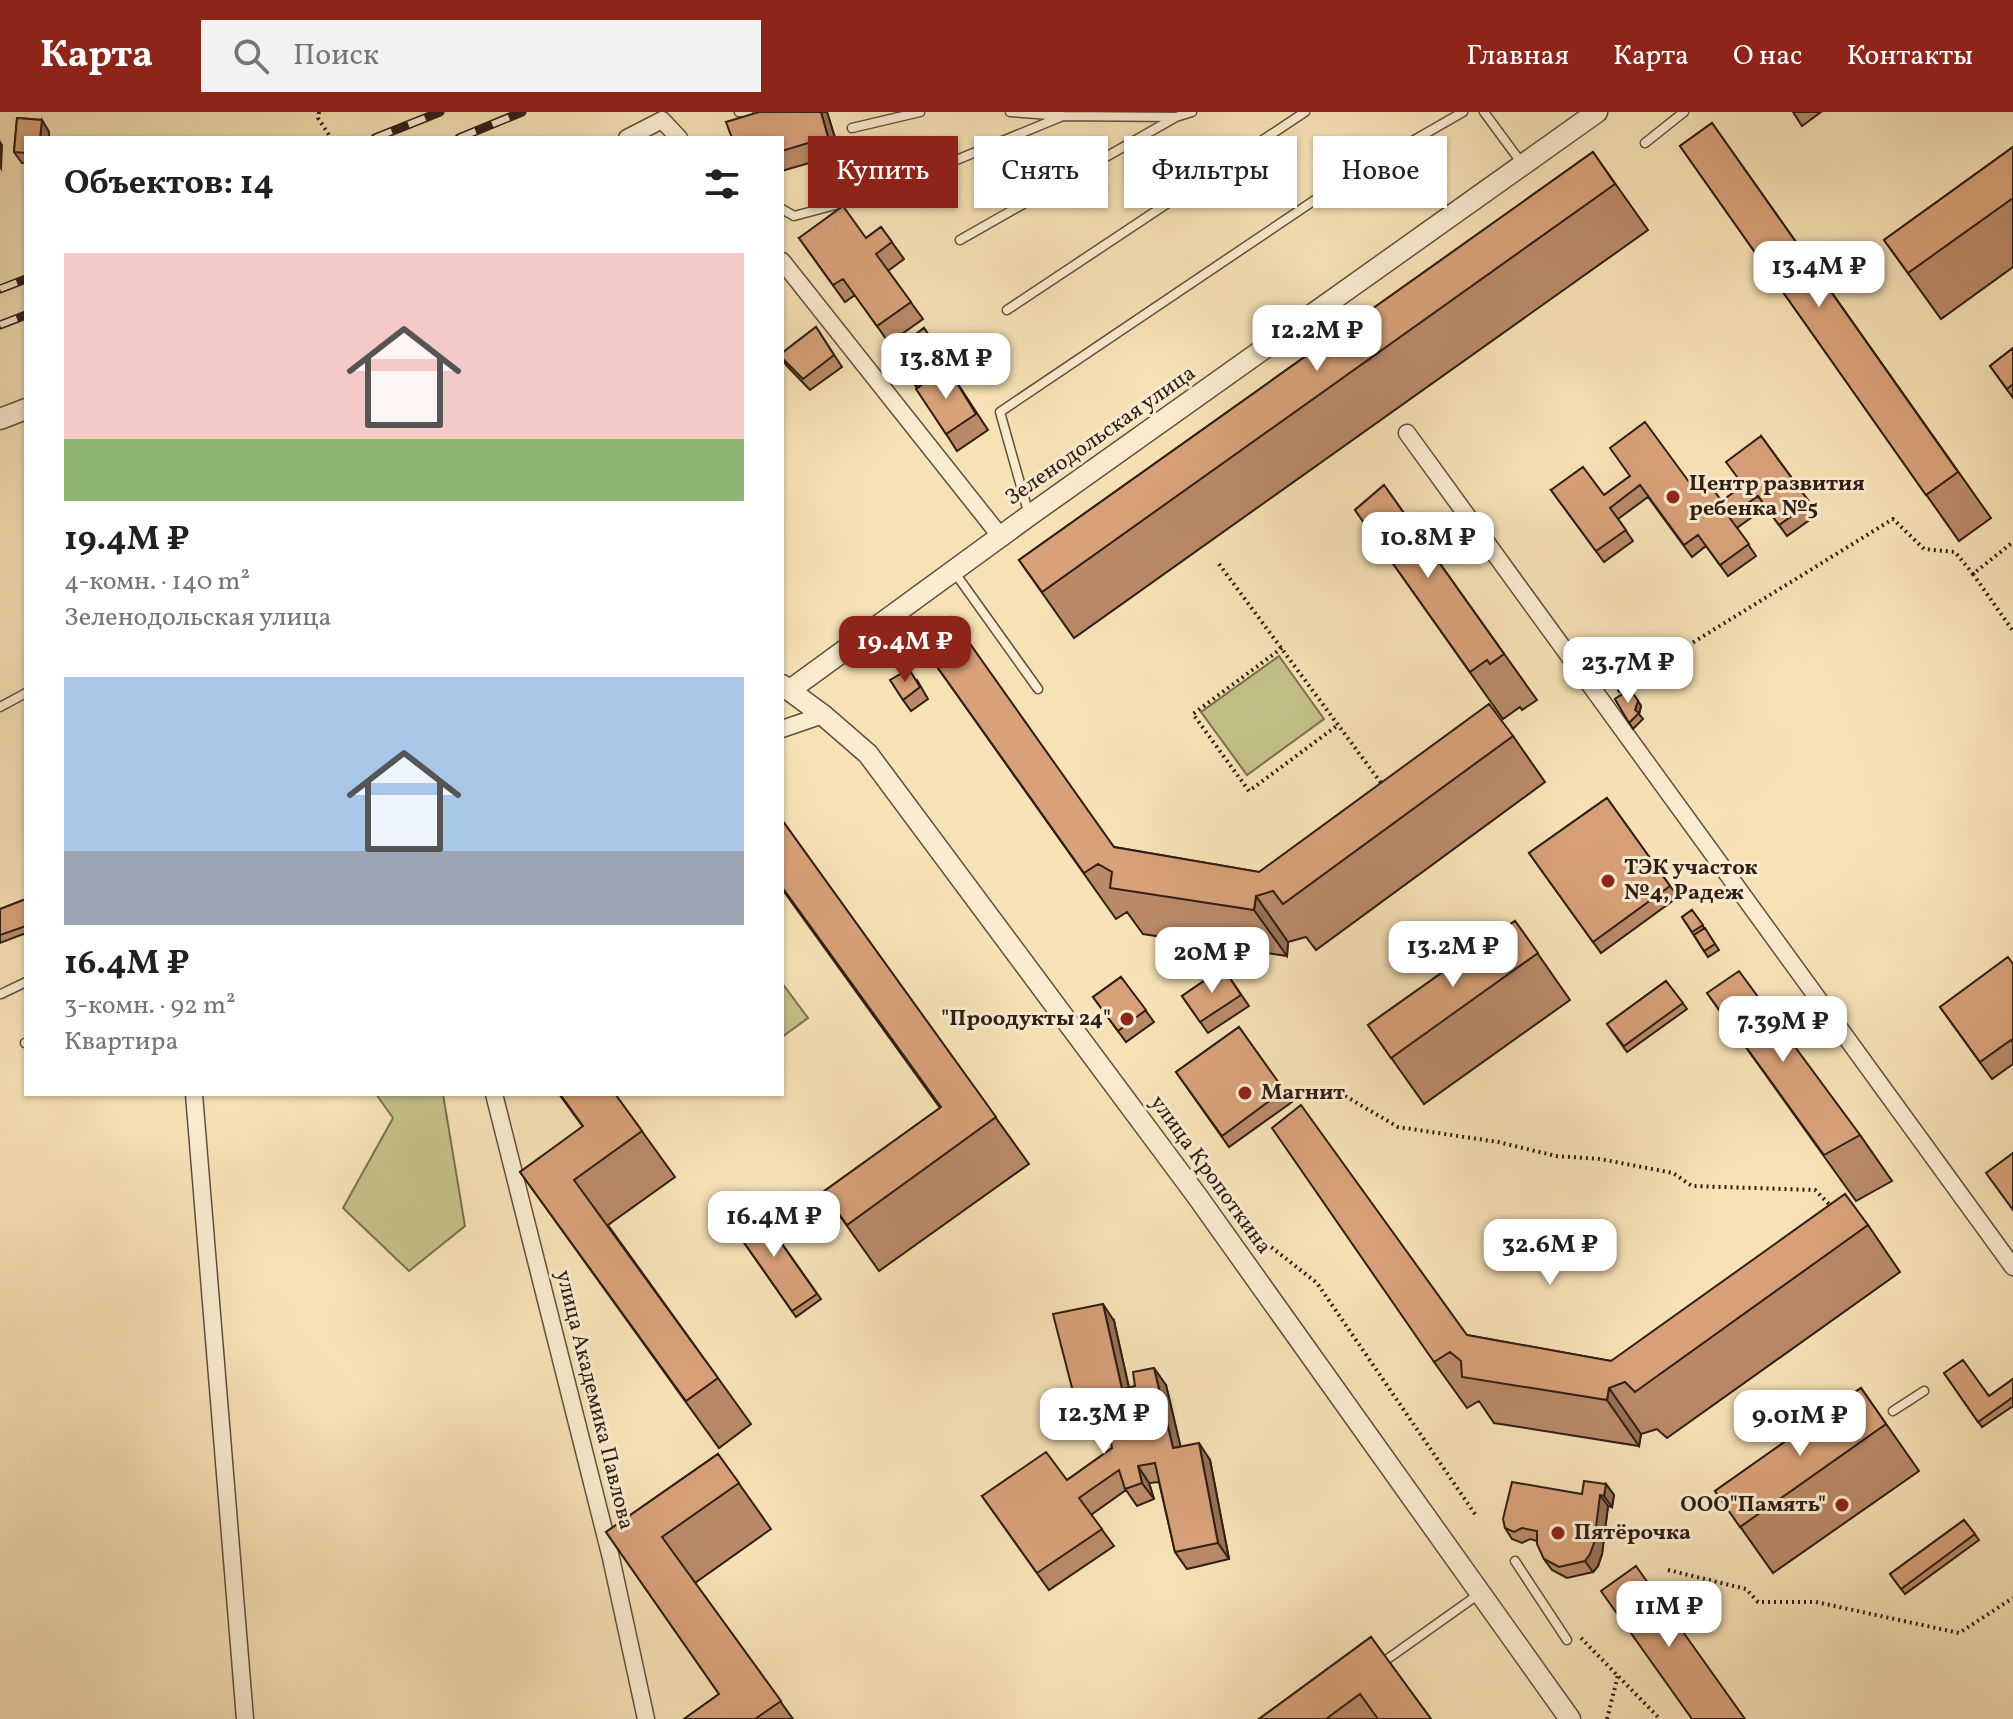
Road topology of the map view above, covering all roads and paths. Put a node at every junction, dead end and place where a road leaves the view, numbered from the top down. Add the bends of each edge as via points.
1 (319, 112) edge
2 (739, 112) edge
3 (748, 112) edge
4 (920, 112) edge
5 (1010, 112) edge
6 (1192, 112) edge
7 (1305, 112) edge
8 (1484, 112) edge
9 (1597, 112) edge
10 (1684, 112) edge
11 (1456, 113) edge
12 (1063, 116) junction
13 (1176, 117) junction
14 (852, 128) dead end
15 (330, 136) edge
16 (631, 136) edge
17 (677, 136) edge
18 (1645, 143) dead end
19 (1523, 165) junction
20 (784, 210) edge
21 (960, 240) dead end
22 (784, 264) edge
23 (1007, 310) dead end
24 (24, 410) edge
25 (0, 419) edge
26 (1407, 433) dead end
27 (1030, 515) junction
28 (1001, 537) junction
29 (2013, 542) edge
30 (1219, 564) dead end
31 (955, 572) junction
32 (1973, 574) junction
33 (2013, 631) edge
34 (1282, 648) junction
35 (786, 687) edge
36 (1038, 689) dead end
37 (24, 694) edge
38 (1603, 703) junction
39 (0, 707) edge
40 (823, 715) junction
41 (1338, 725) junction
42 (784, 728) edge
43 (1391, 797) edge
44 (24, 983) edge
45 (1, 994) edge
46 (1340, 1093) dead end
47 (194, 1096) edge
48 (495, 1096) edge
49 (1834, 1209) edge
50 (1236, 1219) dead end
51 (2013, 1267) edge
52 (1924, 1391) dead end
53 (1893, 1411) dead end
54 (1477, 1517) dead end
55 (1515, 1561) dead end
56 (1668, 1570) dead end
57 (1479, 1594) junction
58 (2013, 1598) edge
59 (1577, 1633) dead end
60 (1567, 1640) dead end
61 (1364, 1675) edge
62 (1618, 1675) junction
63 (245, 1719) edge
64 (646, 1719) edge
65 (1570, 1719) edge
66 (1607, 1719) edge
67 (1660, 1719) edge

1 - 15 path
2 - 3 lane
4 - 14 lane
5 - 12 lane
6 - 13 lane
7 - 23 lane
8 - 19 lane
9 - 19 street, Зеленодольская улица
10 - 18 lane
11 - 27 lane via 1343,181 1000,412
12 - 13 lane
12 - 20 lane via 869,196 794,216
13 - 21 lane
16 - 17 street via 662,120
19 - 27 street, Зеленодольская улица
22 - 28 street
24 - 25 street
26 - 38 street
27 - 28 street, Зеленодольская улица
28 - 31 street, Зеленодольская улица
29 - 32 path
30 - 34 path
31 - 35 street, Зеленодольская улица
31 - 36 lane
32 - 33 path
32 - 38 path via 1955,552 1924,549 1893,519
34 - 41 path
34 - 41 path via 1193,714 1249,791
35 - 40 street, улица Кропоткина
37 - 39 lane
38 - 51 street
40 - 42 street
40 - 57 street, улица Кропоткина via 877,766 1197,1196
41 - 43 path
44 - 45 lane
46 - 49 path via 1398,1127 1673,1173 1692,1186 1815,1190
47 - 63 street
48 - 64 street, улица Академика Павлова via 611,1558
50 - 54 path via 1317,1283
52 - 53 lane
55 - 60 lane
56 - 58 path via 1746,1589 1758,1602 1816,1602 1959,1633
57 - 61 lane
57 - 65 street, улица Кропоткина
59 - 62 path
62 - 66 path
62 - 67 path

